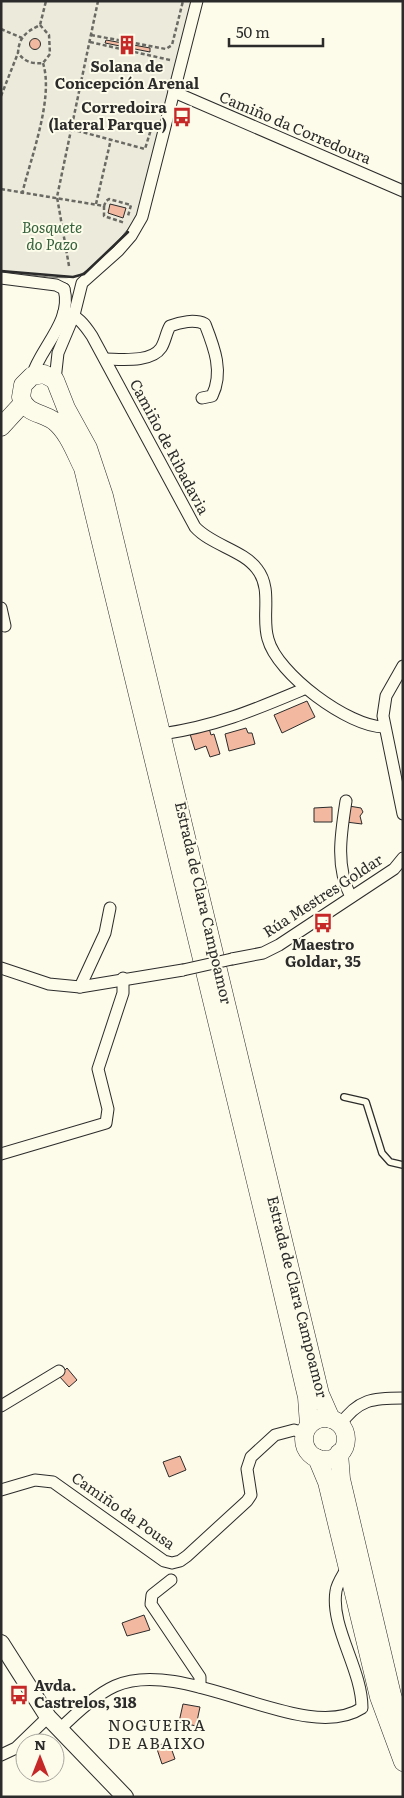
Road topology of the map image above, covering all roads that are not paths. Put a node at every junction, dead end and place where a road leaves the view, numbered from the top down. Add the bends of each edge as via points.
1 (197, 1) edge
2 (174, 92) junction
3 (403, 191) edge
4 (1, 278) edge
5 (82, 283) junction
6 (64, 289) junction
7 (69, 314) junction
8 (105, 359) junction
9 (32, 376) junction
10 (58, 386) junction
11 (202, 398) dead end
12 (22, 403) junction
13 (40, 414) junction
14 (1, 427) edge
15 (1, 608) edge
16 (5, 626) dead end
17 (403, 666) edge
18 (304, 689) junction
19 (384, 727) junction
20 (162, 734) junction
21 (346, 801) dead end
22 (403, 814) edge
23 (403, 858) edge
24 (351, 897) junction
25 (110, 908) dead end
26 (1, 968) edge
27 (123, 978) junction
28 (80, 987) junction
29 (344, 1097) dead end
30 (1, 1154) edge
31 (403, 1165) edge
32 (59, 1371) dead end
33 (403, 1398) edge
34 (1, 1406) edge
35 (336, 1422) junction
36 (307, 1429) junction
37 (339, 1454) junction
38 (317, 1458) junction
39 (1, 1490) edge
40 (348, 1566) junction
41 (171, 1580) dead end
42 (1, 1643) edge
43 (200, 1687) junction
44 (48, 1717) junction
45 (403, 1729) edge
46 (58, 1730) junction
47 (1, 1755) edge
48 (403, 1762) edge
49 (125, 1797) edge

1 - 2 street
2 - 3 street, Camiño da Corredoura
2 - 5 street via 138,225 118,251
4 - 6 street via 56,285
5 - 6 street
5 - 7 street
6 - 7 street
7 - 8 street, Camiño de Ribadavia via 85,326
7 - 9 street
7 - 10 street via 58,353
8 - 11 street via 132,359 156,353 170,326 199,321 205,324 217,358 212,396
8 - 18 street, Camiño de Ribadavia via 195,527 202,535 257,568 265,586 268,640 279,664
9 - 10 main road via 44,374
9 - 12 main road via 22,385
10 - 13 main road via 57,405
10 - 20 main road, Estrada de Clara Campoamor via 94,463
12 - 13 main road, Estrada de Clara Campoamor via 30,411
12 - 14 main road
13 - 36 main road, Estrada de Clara Campoamor via 62,429 83,468 307,1397
15 - 16 street
17 - 19 street via 386,696
18 - 19 street, Camiño de Ribadavia via 349,716 373,727
18 - 20 street via 200,729
19 - 22 street
20 - 35 main road, Estrada de Clara Campoamor via 320,1394
21 - 24 street via 340,843 344,882
23 - 24 street, Rúa Mestres Goldar via 394,869
24 - 27 street, Rúa Mestres Goldar, bridge via 263,953 183,970
25 - 28 street via 104,933
26 - 28 street, Rúa Mestres Goldar via 49,984
27 - 28 street, Rúa Mestres Goldar
27 - 30 street via 123,993 98,1068 108,1109 106,1123
29 - 31 lane via 366,1102 382,1153 390,1162
32 - 34 street
33 - 35 street via 364,1402
35 - 36 main road, Estrada de Clara Campoamor via 320,1419
35 - 37 main road, Estrada de Clara Campoamor via 345,1436
36 - 38 main road, Estrada de Clara Campoamor via 306,1448
36 - 39 street, Camiño da Pousa via 276,1435 251,1457 247,1469 251,1495 247,1501 187,1556 172,1563 164,1561 53,1482 35,1480
37 - 38 main road via 329,1459
37 - 45 main road, Estrada de Clara Campoamor via 343,1488
38 - 40 main road, Estrada de Clara Campoamor via 327,1482
40 - 43 street via 336,1589 335,1607 358,1676 362,1708 352,1715 332,1718 255,1705
40 - 48 main road, Estrada de Clara Campoamor via 379,1697
41 - 43 street via 152,1595 151,1604 200,1677
42 - 44 main road
43 - 46 street via 130,1681 107,1690
44 - 46 main road
44 - 47 street via 16,1748
46 - 49 main road

